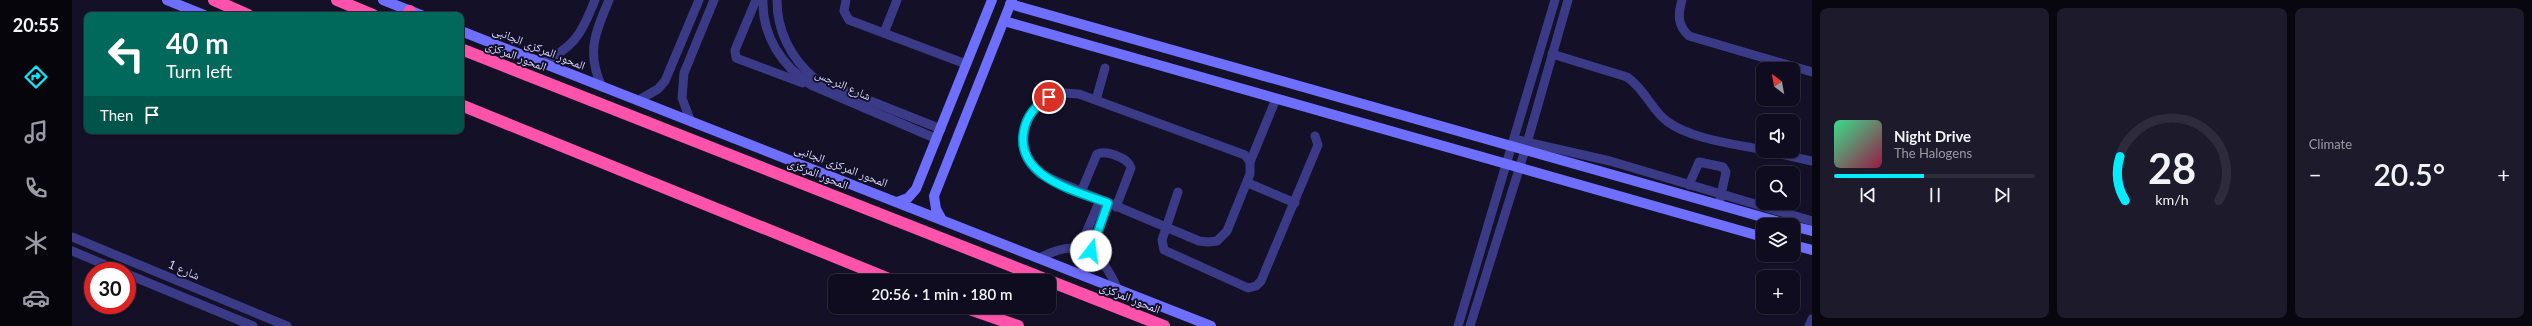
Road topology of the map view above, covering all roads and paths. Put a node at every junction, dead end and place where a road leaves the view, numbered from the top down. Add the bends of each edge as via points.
1 (167, 0) edge
2 (214, 0) edge
3 (336, 0) edge
4 (383, 0) edge
5 (595, 0) edge
6 (609, 0) edge
7 (699, 0) edge
8 (714, 0) edge
9 (756, 0) edge
10 (763, 0) edge
11 (776, 0) edge
12 (846, 0) edge
13 (897, 0) edge
14 (992, 0) edge
15 (1555, 0) edge
16 (1568, 0) edge
17 (1682, 0) edge
18 (1011, 2) edge
19 (197, 12) edge
20 (241, 12) edge
21 (366, 12) edge
22 (409, 12) edge
23 (1004, 21) junction
24 (464, 32) edge
25 (884, 33) junction
26 (464, 51) edge
27 (1552, 54) junction
28 (541, 64) junction
29 (966, 64) junction
30 (1221, 64) junction
31 (1105, 68) dead end
32 (1812, 72) edge
33 (1252, 73) junction
34 (1215, 82) junction
35 (811, 85) junction
36 (602, 87) junction
37 (1244, 90) junction
38 (1276, 99) junction
39 (639, 100) junction
40 (1096, 100) junction
41 (464, 106) edge
42 (691, 122) junction
43 (939, 134) junction
44 (1315, 136) dead end
45 (1513, 143) junction
46 (1527, 146) junction
47 (1756, 148) edge
48 (1798, 158) edge
49 (1812, 161) edge
50 (1250, 162) junction
51 (1507, 164) junction
52 (1520, 168) junction
53 (922, 174) junction
54 (938, 183) junction
55 (1248, 183) junction
56 (1689, 185) junction
57 (1081, 192) junction
58 (1178, 192) dead end
59 (1720, 199) junction
60 (897, 202) junction
61 (1108, 203) junction
62 (1295, 203) junction
63 (1771, 218) edge
64 (942, 220) junction
65 (1812, 221) edge
66 (1166, 228) junction
67 (1800, 228) edge
68 (1812, 231) edge
69 (1756, 235) edge
70 (72, 237) edge
71 (1080, 247) junction
72 (1800, 247) edge
73 (1812, 250) edge
74 (72, 251) edge
75 (1091, 251) junction
76 (1039, 258) junction
77 (98, 262) edge
78 (877, 274) edge
79 (136, 278) edge
80 (1118, 290) junction
81 (984, 314) edge
82 (1812, 319) edge
83 (253, 326) edge
84 (287, 326) edge
85 (1018, 326) edge
86 (1164, 326) edge
87 (1211, 326) edge
88 (1458, 326) edge
89 (1470, 326) edge
90 (1809, 326) edge

1 - 19 street
2 - 20 highway
3 - 21 highway
4 - 22 street
5 - 28 street via 582,32 574,42
6 - 36 street via 596,29 593,48 594,71
7 - 39 street via 666,81
8 - 42 street via 684,73 682,98
9 - 35 street via 735,50 736,58
10 - 35 street, شارع النرجس via 765,19 773,45 789,68
11 - 43 street, شارع النرجس via 779,27 785,42 803,69 815,79
12 - 25 street via 844,11 849,20
13 - 25 street
14 - 29 street
15 - 45 street
16 - 27 street
17 - 32 street via 1678,16 1689,36
18 - 23 street
18 - 30 street
23 - 34 street
23 - 54 street
24 - 28 street, المحور المركزى الجانبى
25 - 29 street
26 - 86 highway, المحور المركزى
27 - 46 street
27 - 47 street via 1627,77 1638,84 1668,122 1681,130
28 - 36 street, المحور المركزى الجانبى
29 - 43 street
30 - 33 street
30 - 34 street via 1223,73
31 - 40 street
33 - 37 street via 1244,78
33 - 45 street
34 - 37 street
35 - 43 street, شارع النرجس
36 - 39 street, المحور المركزى الجانبى
37 - 38 street
38 - 50 street
38 - 51 street
39 - 42 street, المحور المركزى الجانبى
40 - 50 street via 1239,152
40 - 57 street via 1071,93 1049,97 1032,112 1024,133 1027,156 1035,169 1047,178
41 - 78 highway
42 - 60 street, المحور المركزى الجانبى
43 - 53 street
44 - 62 street via 1318,145
45 - 46 street
45 - 51 street
46 - 52 street
46 - 56 street via 1610,161
46 - 59 street
48 - 49 street
50 - 55 street
51 - 52 street
51 - 88 street
52 - 69 street
52 - 89 street
53 - 54 street via 929,181
53 - 60 street via 913,194
54 - 64 street via 935,202
55 - 62 street
55 - 66 street via 1227,231 1217,241 1203,242
56 - 59 street
56 - 59 street via 1699,162 1723,167 1726,172
57 - 61 street
57 - 61 street via 1097,154 1105,152 1127,161 1131,168
58 - 66 street
59 - 63 street
59 - 65 street
60 - 64 street, المحور المركزى الجانبى
61 - 66 street
61 - 71 street
61 - 75 street
62 - 66 street via 1261,281 1252,288 1166,252 1162,243
64 - 76 street, المحور المركزى الجانبى
67 - 68 street
70 - 84 street, شارع 1
71 - 75 street
71 - 76 street via 1062,248
72 - 73 street
74 - 77 street
75 - 80 street via 1104,263
76 - 80 street, المحور المركزى الجانبى
79 - 83 street
80 - 87 street, المحور المركزى الجانبى
81 - 85 highway
82 - 90 street

